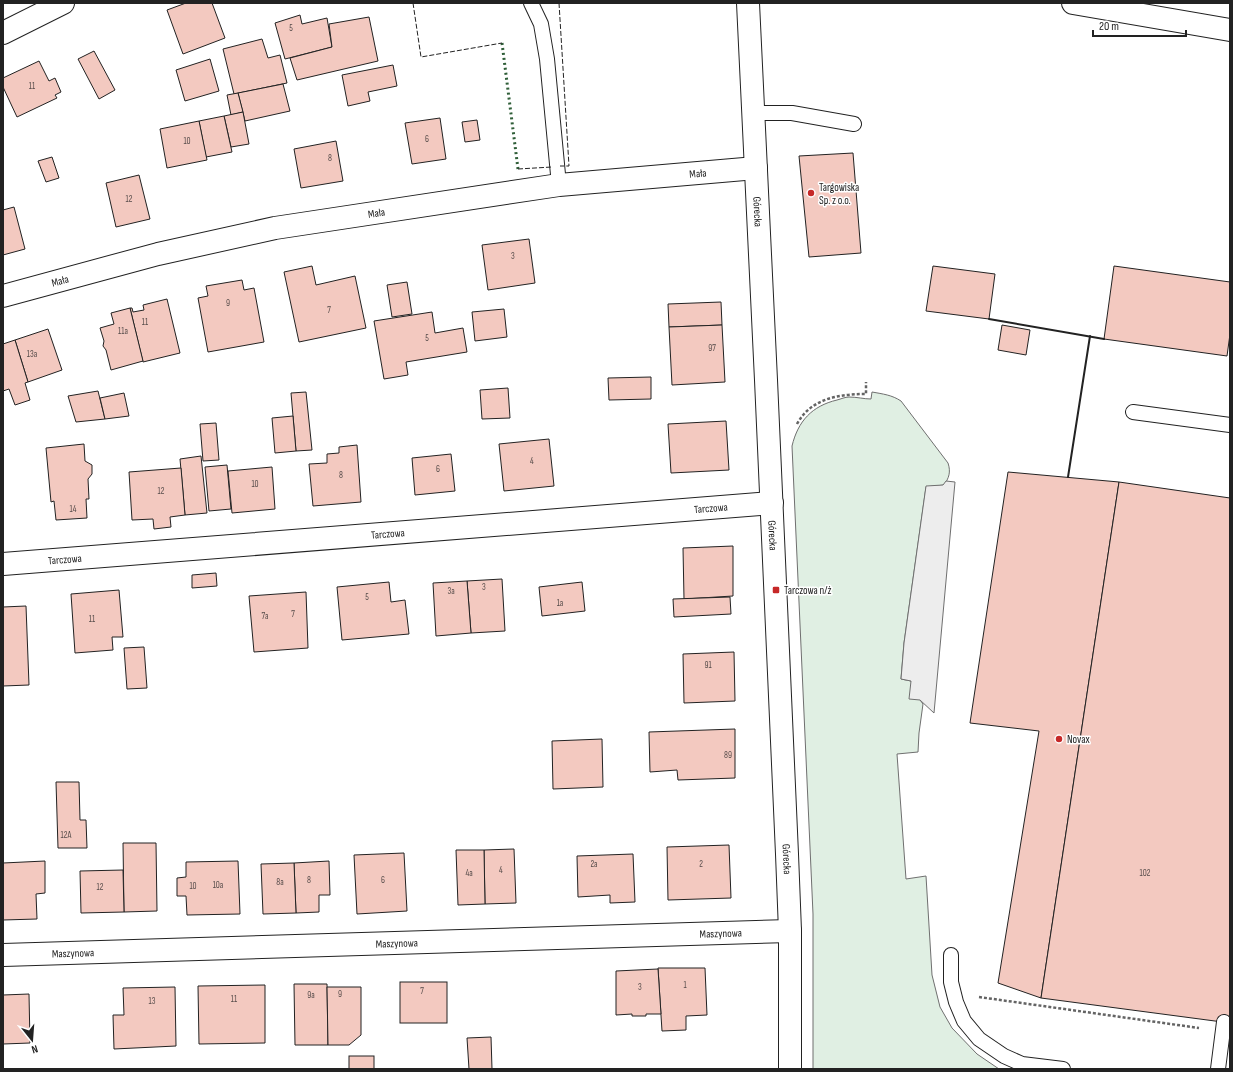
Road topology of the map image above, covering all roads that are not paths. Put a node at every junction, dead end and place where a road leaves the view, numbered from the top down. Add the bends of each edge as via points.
1 (63, 3) edge
2 (531, 3) edge
3 (748, 3) edge
4 (1073, 3) edge
5 (1230, 30) edge
6 (3, 33) edge
7 (754, 113) junction
8 (854, 124) dead end
9 (756, 168) junction
10 (558, 185) junction
11 (3, 296) edge
12 (1133, 412) dead end
13 (1230, 425) edge
14 (772, 503) junction
15 (3, 564) edge
16 (790, 932) junction
17 (3, 955) edge
18 (951, 956) dead end
19 (1223, 1026) road end
20 (790, 1069) edge
21 (1063, 1069) edge
22 (1218, 1069) edge

1 - 6 street
2 - 10 lane via 541,24 547,59
3 - 7 street, Górecka
4 - 5 street
7 - 8 lane via 792,113
7 - 9 street, Górecka
9 - 10 street, Mała
9 - 14 street, Górecka
10 - 11 street, Mała via 275,228 158,254
12 - 13 lane
14 - 15 street, Tarczowa
14 - 16 street, Górecka
16 - 17 street, Maszynowa
16 - 20 street, Górecka
18 - 21 lane via 951,982 956,1002 964,1021 979,1038 1004,1056 1022,1064
19 - 22 lane

